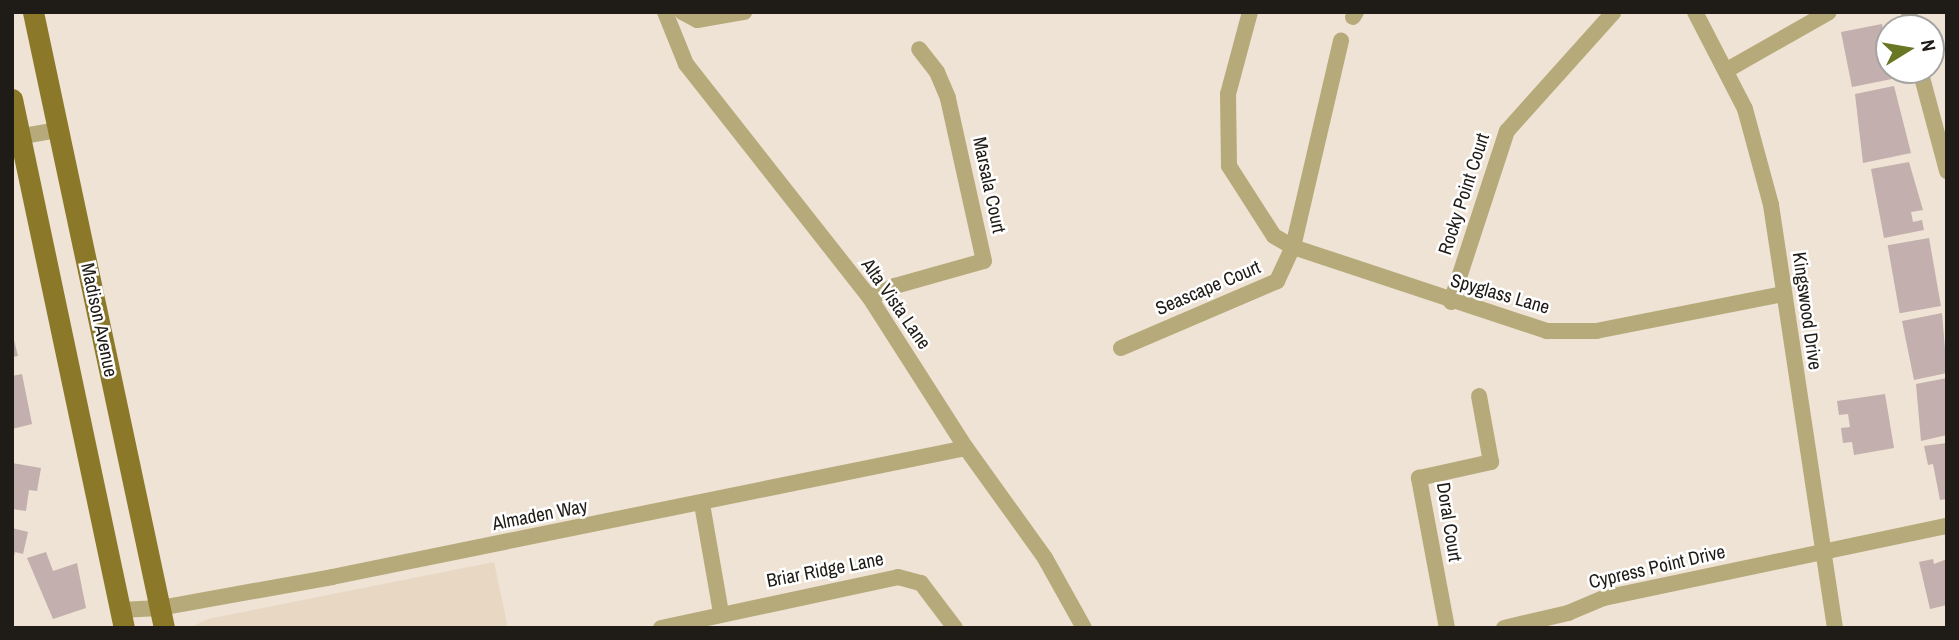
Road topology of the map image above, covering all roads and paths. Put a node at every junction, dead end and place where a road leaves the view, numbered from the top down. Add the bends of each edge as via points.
1 (33, 12) edge
2 (664, 12) edge
3 (682, 12) edge
4 (744, 12) edge
5 (1250, 12) edge
6 (1695, 12) edge
7 (1829, 12) edge
8 (1613, 13) edge
9 (1341, 41) dead end
10 (919, 49) dead end
11 (1727, 70) junction
12 (1924, 84) edge
13 (12, 99) edge
14 (58, 130) junction
15 (16, 137) edge
16 (1947, 171) edge
17 (1293, 247) junction
18 (1783, 293) junction
19 (870, 298) junction
20 (1451, 302) junction
21 (1121, 348) dead end
22 (1479, 396) dead end
23 (966, 448) junction
24 (702, 504) junction
25 (1947, 526) edge
26 (1822, 553) junction
27 (721, 612) junction
28 (162, 618) edge
29 (122, 619) edge
30 (661, 628) edge
31 (955, 628) edge
32 (1084, 628) edge
33 (1447, 628) edge
34 (1504, 628) edge
35 (1835, 628) edge

1 - 14 main road, Madison Avenue
2 - 19 street, Alta Vista Lane via 686,64
3 - 4 street via 697,20
5 - 17 street, Spyglass Lane via 1228,94 1229,166 1274,236
6 - 11 street, Kingswood Drive
7 - 11 street
8 - 20 street, Rocky Point Court via 1507,131
9 - 17 street
10 - 19 street, Marsala Court via 937,72 948,98 984,261 895,286
11 - 18 street, Kingswood Drive via 1760,159
12 - 16 street
13 - 15 main road, Madison Avenue
14 - 15 street
14 - 28 main road, Madison Avenue
15 - 29 main road, Madison Avenue
17 - 20 street, Spyglass Lane
17 - 21 street, Seascape Court via 1277,281
18 - 20 street, Spyglass Lane via 1576,332 1524,326
18 - 26 street, Kingswood Drive
19 - 23 street, Alta Vista Lane
22 - 33 street, Doral Court via 1491,462 1419,478
23 - 24 street, Almaden Way
23 - 32 street, Alta Vista Lane via 1045,558
24 - 27 street
24 - 28 street, Almaden Way
25 - 26 street, Cypress Point Drive
26 - 34 street, Cypress Point Drive via 1604,598 1568,613
26 - 35 street, Kingswood Drive
27 - 30 street, Briar Ridge Lane
27 - 31 street, Briar Ridge Lane via 898,577 921,583
28 - 29 street, Almaden Way

